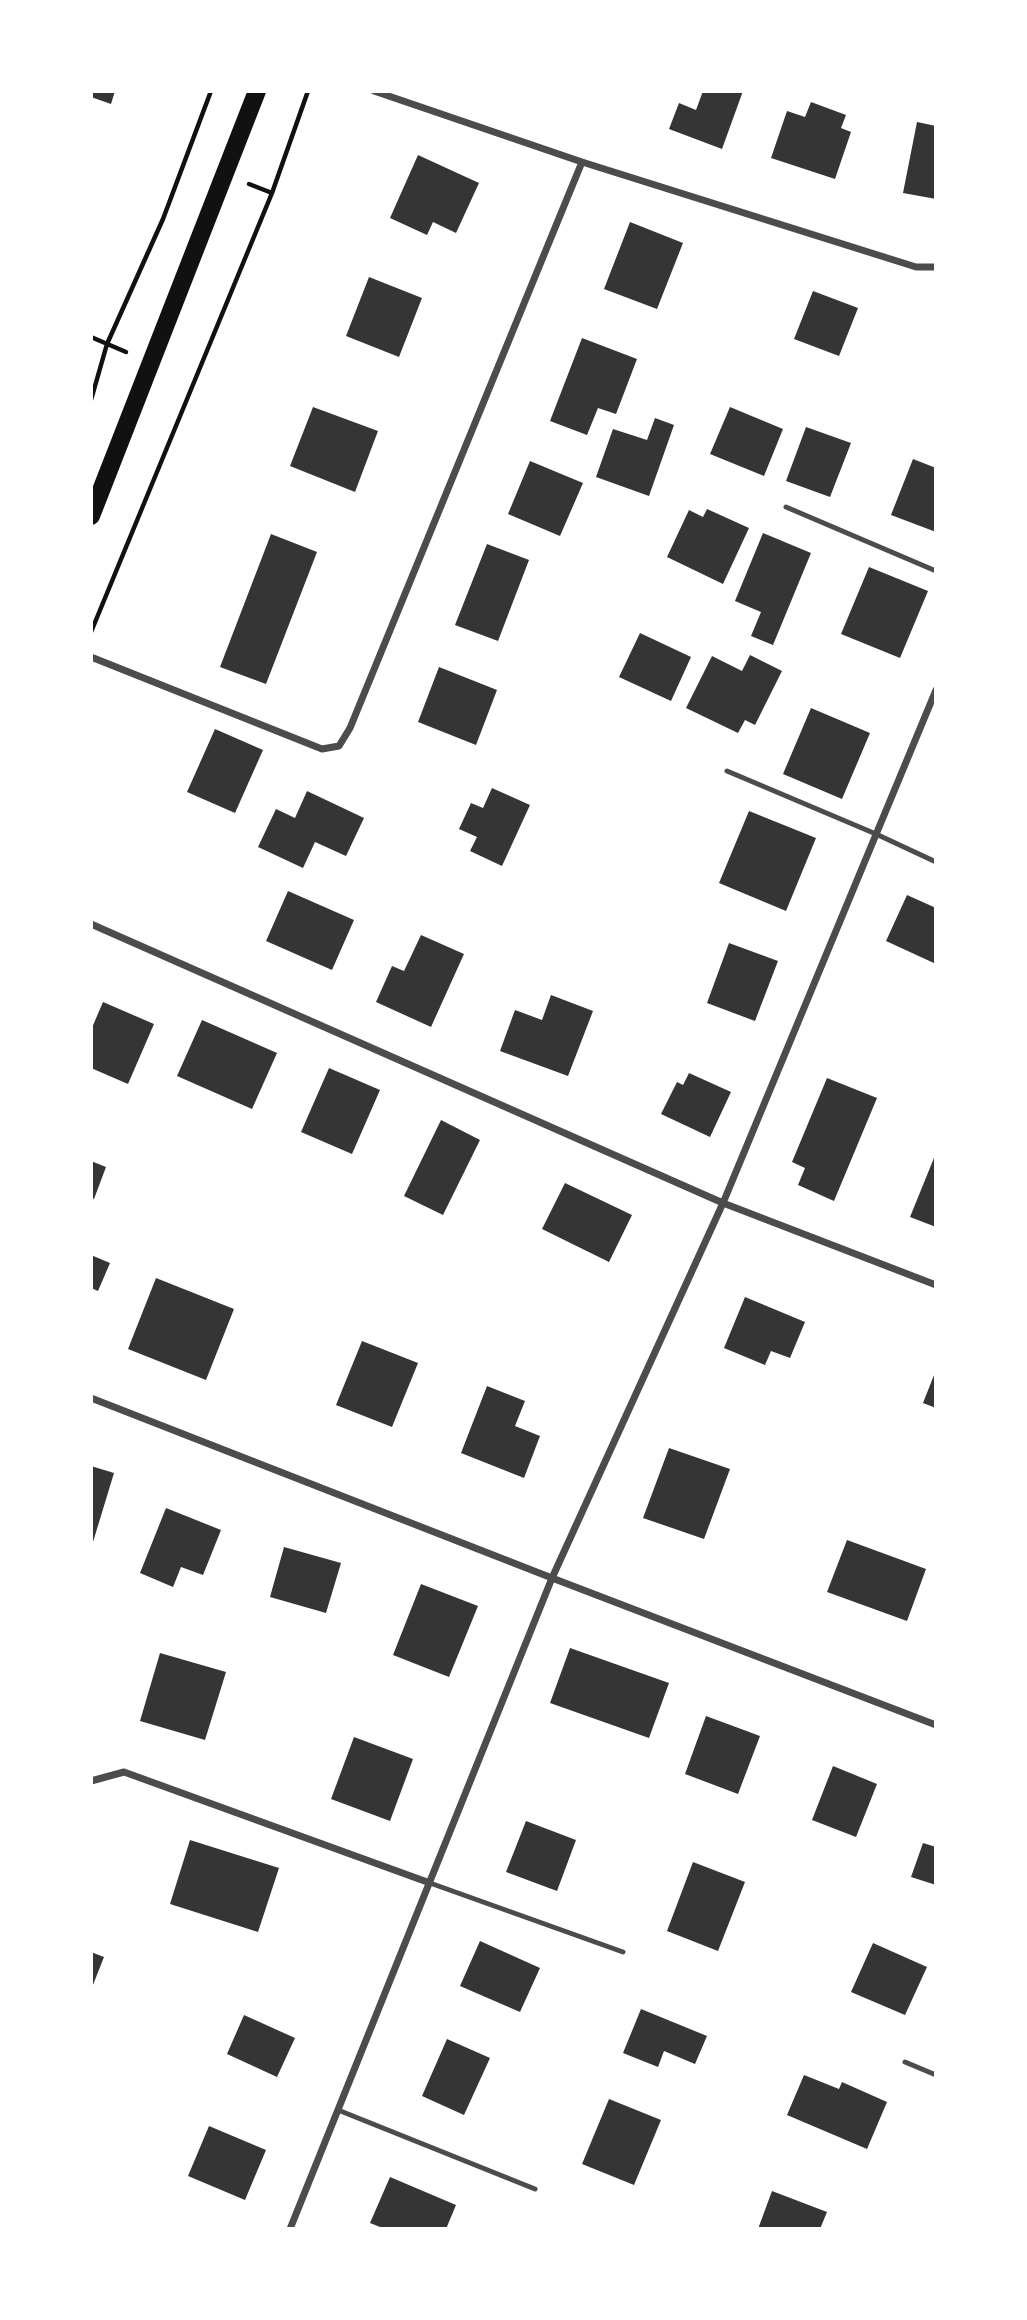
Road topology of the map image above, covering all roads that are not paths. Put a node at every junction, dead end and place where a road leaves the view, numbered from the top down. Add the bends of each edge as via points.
1 (257, 91) edge
2 (374, 91) edge
3 (582, 162) junction
4 (936, 267) edge
5 (786, 507) dead end
6 (91, 516) edge
7 (936, 571) edge
8 (91, 657) edge
9 (936, 690) edge
10 (727, 771) dead end
11 (876, 834) junction
12 (936, 862) edge
13 (91, 924) edge
14 (723, 1203) junction
15 (936, 1285) edge
16 (91, 1398) edge
17 (552, 1578) junction
18 (936, 1725) edge
19 (91, 1781) edge
20 (430, 1882) junction
21 (623, 1952) dead end
22 (905, 2063) dead end
23 (936, 2075) edge
24 (338, 2110) junction
25 (535, 2189) dead end
26 (290, 2229) edge

1 - 6 main road
2 - 3 street
3 - 4 street via 916,267
3 - 8 street via 339,746 322,749
5 - 7 lane
9 - 11 street
10 - 11 lane
11 - 12 lane
11 - 14 street
13 - 14 street
14 - 15 street
14 - 17 street
16 - 17 street
17 - 18 street
17 - 20 street
19 - 20 street via 124,1772
20 - 21 lane
20 - 24 street
22 - 23 lane
24 - 25 lane
24 - 26 street

